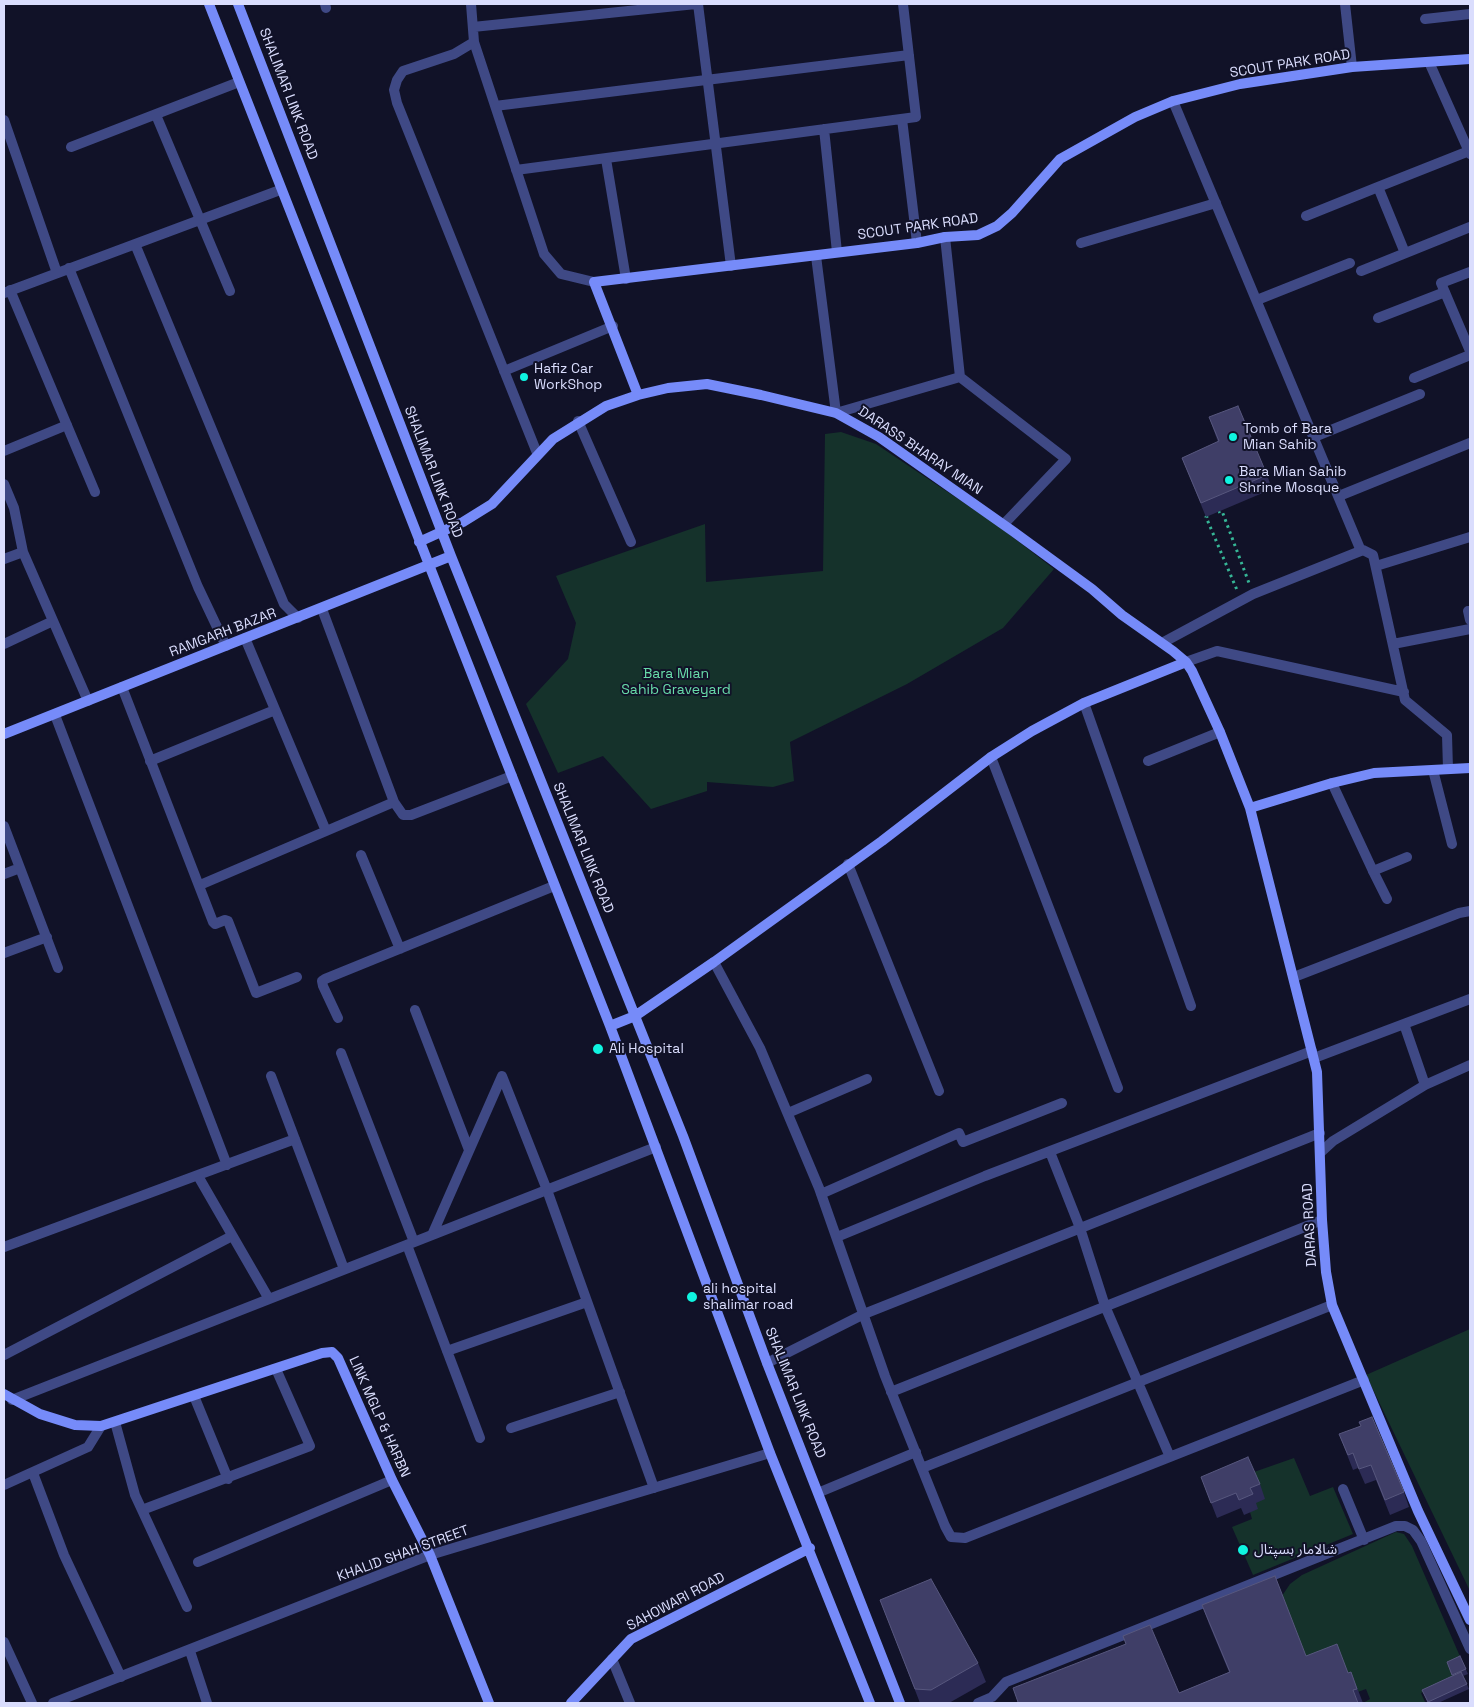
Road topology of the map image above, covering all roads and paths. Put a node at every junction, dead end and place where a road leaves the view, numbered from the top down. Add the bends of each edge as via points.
1 (209, 4) edge
2 (238, 4) edge
3 (471, 4) edge
4 (697, 4) edge
5 (903, 4) edge
6 (1345, 4) edge
7 (1470, 14) edge
8 (1425, 19) dead end
9 (473, 27) junction
10 (474, 42) junction
11 (909, 56) junction
12 (1470, 59) edge
13 (1429, 62) junction
14 (1352, 67) junction
15 (707, 80) junction
16 (239, 82) junction
17 (1173, 101) junction
18 (495, 106) junction
19 (156, 115) junction
20 (902, 119) junction
21 (4, 120) edge
22 (824, 129) junction
23 (715, 144) junction
24 (71, 147) dead end
25 (1470, 152) edge
26 (606, 158) junction
27 (516, 170) junction
28 (1378, 188) junction
29 (280, 190) junction
30 (1216, 203) junction
31 (1306, 216) dead end
32 (200, 220) junction
33 (1470, 228) edge
34 (945, 236) junction
35 (917, 243) junction
36 (1081, 243) dead end
37 (135, 244) junction
38 (837, 252) junction
39 (1404, 253) junction
40 (816, 256) junction
41 (1350, 263) dead end
42 (731, 266) junction
43 (69, 268) junction
44 (1361, 270) dead end
45 (1470, 272) edge
46 (57, 273) junction
47 (626, 279) junction
48 (594, 282) junction
49 (7, 291) edge
50 (230, 291) dead end
51 (1445, 292) junction
52 (1258, 300) junction
53 (1378, 318) dead end
54 (613, 326) junction
55 (1470, 351) edge
56 (1470, 355) edge
57 (504, 371) junction
58 (960, 377) junction
59 (1414, 378) dead end
60 (1420, 394) dead end
61 (638, 395) junction
62 (836, 413) junction
63 (578, 421) junction
64 (66, 425) junction
65 (1314, 437) junction
66 (1470, 443) edge
67 (4, 451) edge
68 (537, 454) junction
69 (4, 484) edge
70 (95, 492) dead end
71 (1338, 496) junction
72 (1004, 524) junction
73 (442, 532) junction
74 (1470, 537) edge
75 (419, 542) junction
76 (631, 542) dead end
77 (1361, 551) junction
78 (23, 552) junction
79 (451, 556) junction
80 (4, 559) edge
81 (428, 566) junction
82 (1376, 566) junction
83 (1254, 594) junction
84 (1242, 600) junction
85 (322, 609) junction
86 (1470, 611) edge
87 (298, 618) junction
88 (1470, 620) edge
89 (53, 621) junction
90 (1470, 629) edge
91 (245, 638) junction
92 (1162, 643) junction
93 (4, 644) edge
94 (1393, 644) junction
95 (226, 646) junction
96 (1186, 662) junction
97 (122, 687) junction
98 (1404, 692) junction
99 (88, 701) junction
100 (1084, 703) junction
101 (275, 710) junction
102 (55, 715) junction
103 (1220, 732) junction
104 (4, 734) edge
105 (990, 757) junction
106 (150, 760) junction
107 (1148, 761) dead end
108 (1470, 768) edge
109 (1448, 769) junction
110 (1433, 770) junction
111 (512, 776) junction
112 (1332, 783) junction
113 (394, 802) junction
114 (1250, 808) junction
115 (4, 826) edge
116 (326, 831) junction
117 (1452, 844) dead end
118 (361, 855) dead end
119 (1407, 857) dead end
120 (848, 864) junction
121 (20, 868) junction
122 (1373, 871) junction
123 (4, 874) edge
124 (200, 885) junction
125 (554, 886) junction
126 (1387, 900) dead end
127 (1470, 911) edge
128 (47, 937) junction
129 (400, 950) junction
130 (4, 953) edge
131 (714, 962) junction
132 (58, 968) dead end
133 (297, 977) dead end
134 (1294, 978) junction
135 (1470, 999) edge
136 (1191, 1006) dead end
137 (415, 1010) dead end
138 (635, 1016) junction
139 (338, 1018) dead end
140 (1404, 1024) junction
141 (610, 1026) junction
142 (341, 1052) dead end
143 (1313, 1054) junction
144 (1470, 1065) edge
145 (271, 1076) dead end
146 (867, 1079) dead end
147 (1425, 1085) junction
148 (1118, 1088) dead end
149 (938, 1091) dead end
150 (1062, 1102) dead end
151 (788, 1114) junction
152 (1320, 1134) junction
153 (295, 1140) junction
154 (656, 1146) junction
155 (469, 1150) junction
156 (1050, 1152) junction
157 (1321, 1152) junction
158 (227, 1165) junction
159 (198, 1176) junction
160 (547, 1190) junction
161 (821, 1194) junction
162 (1322, 1220) junction
163 (1080, 1228) junction
164 (432, 1235) junction
165 (232, 1236) junction
166 (837, 1237) junction
167 (410, 1243) junction
168 (4, 1247) edge
169 (344, 1269) junction
170 (269, 1299) junction
171 (587, 1302) junction
172 (1332, 1305) junction
173 (1105, 1306) junction
174 (864, 1314) junction
175 (447, 1351) junction
176 (4, 1355) edge
177 (767, 1363) junction
178 (276, 1369) junction
179 (1364, 1380) junction
180 (1138, 1382) junction
181 (620, 1392) junction
182 (892, 1392) junction
183 (194, 1396) junction
184 (8, 1397) edge
185 (115, 1422) junction
186 (101, 1426) junction
187 (511, 1428) dead end
188 (480, 1438) dead end
189 (916, 1452) junction
190 (770, 1453) junction
191 (1170, 1457) junction
192 (922, 1468) junction
193 (33, 1473) junction
194 (228, 1479) junction
195 (392, 1480) junction
196 (4, 1485) edge
197 (654, 1488) junction
198 (1343, 1489) dead end
199 (820, 1492) junction
200 (142, 1510) junction
201 (1364, 1540) junction
202 (810, 1548) junction
203 (430, 1555) junction
204 (198, 1562) dead end
205 (187, 1607) dead end
206 (1470, 1620) edge
207 (4, 1642) edge
208 (1470, 1649) edge
209 (190, 1651) junction
210 (612, 1660) junction
211 (121, 1677) junction
212 (994, 1700) edge
213 (32, 1703) edge
214 (53, 1703) edge
215 (207, 1703) edge
216 (489, 1703) edge
217 (571, 1703) edge
218 (630, 1703) edge
219 (870, 1703) edge
220 (900, 1703) edge
221 (978, 1703) edge

1 - 16 main road
2 - 73 main road, SHALIMAR LINK ROAD
3 - 9 street
4 - 9 street
4 - 15 street
5 - 11 street
6 - 14 street
7 - 8 street
9 - 10 street
10 - 18 street
10 - 57 street via 454,54 403,71 394,90
11 - 15 street
11 - 20 street via 916,117
12 - 13 main road, SCOUT PARK ROAD
13 - 14 main road, SCOUT PARK ROAD
13 - 25 street
14 - 17 main road, SCOUT PARK ROAD via 1240,84
15 - 18 street
15 - 23 street
16 - 19 street
16 - 29 main road
17 - 30 street
17 - 34 main road, SCOUT PARK ROAD via 1135,117 1060,159 997,226 978,235
18 - 27 street
19 - 24 street
19 - 32 street
20 - 22 street
20 - 35 street
21 - 46 street
22 - 23 street
22 - 38 street
23 - 26 street
23 - 42 street
25 - 28 street
26 - 27 street
26 - 47 street
27 - 48 street via 544,254 561,274
28 - 31 street
28 - 39 street
29 - 32 street
29 - 75 main road
30 - 36 street
30 - 52 street
32 - 37 street
32 - 50 street
33 - 39 street
34 - 35 main road, SCOUT PARK ROAD
34 - 58 street
35 - 38 main road, SCOUT PARK ROAD
37 - 43 street
37 - 87 street via 284,604
38 - 40 main road, SCOUT PARK ROAD
39 - 44 street
40 - 42 main road, SCOUT PARK ROAD
40 - 62 street
41 - 52 street
42 - 47 main road, SCOUT PARK ROAD
43 - 46 street
43 - 95 street via 198,587
45 - 51 street via 1441,283
46 - 49 street
47 - 48 main road, SCOUT PARK ROAD
48 - 54 main road
49 - 64 street
51 - 53 street
51 - 55 street
52 - 65 street
54 - 57 street
54 - 61 main road
56 - 59 street
57 - 68 street
58 - 62 street
58 - 72 street via 1066,459
60 - 65 street
61 - 62 main road, DARASS BHARAY MIAN via 707,384
61 - 63 main road, DARASS BHARAY MIAN via 606,406
62 - 72 main road, DARASS BHARAY MIAN via 879,437
63 - 68 main road, DARASS BHARAY MIAN
63 - 76 street
64 - 67 street
64 - 70 street
65 - 71 street
66 - 71 street
68 - 73 main road, DARASS BHARAY MIAN via 492,504
69 - 78 street via 14,508
71 - 77 street
72 - 92 main road, DARASS BHARAY MIAN
73 - 75 main road, DARASS BHARAY MIAN
73 - 79 main road, SHALIMAR LINK ROAD
74 - 82 street
75 - 81 main road
77 - 82 street via 1373,555
77 - 83 street
78 - 80 street
78 - 89 street
79 - 81 main road, RAMGARH BAZAR
79 - 138 main road, SHALIMAR LINK ROAD
81 - 85 main road, RAMGARH BAZAR
81 - 111 main road
82 - 94 street
83 - 84 street
83 - 84 path via 1222,511 1206,517
84 - 92 street
85 - 87 main road, RAMGARH BAZAR
85 - 113 street
86 - 88 street
87 - 91 main road, RAMGARH BAZAR
89 - 93 street
89 - 99 street
90 - 94 street
91 - 95 main road, RAMGARH BAZAR
91 - 101 street
92 - 96 main road, DARASS BHARAY MIAN
94 - 98 street
95 - 97 main road, RAMGARH BAZAR
96 - 98 street via 1217,651
96 - 100 main road
96 - 103 main road, DARAS ROAD
97 - 99 main road, RAMGARH BAZAR
97 - 106 street
98 - 109 street via 1406,700 1447,735
99 - 102 main road, RAMGARH BAZAR
100 - 105 main road
100 - 136 street
101 - 106 street
101 - 116 street
102 - 104 main road, RAMGARH BAZAR
102 - 158 street
103 - 107 street
103 - 114 main road, DARAS ROAD
105 - 120 main road
105 - 148 street
106 - 124 street
108 - 109 main road
109 - 110 main road
110 - 112 main road via 1374,773
110 - 117 street
111 - 113 street via 406,816
111 - 125 main road
112 - 114 main road
112 - 122 street
113 - 116 street
114 - 134 main road, DARAS ROAD
115 - 121 street
116 - 124 street
118 - 129 street
119 - 122 street
120 - 131 main road
120 - 149 street
121 - 123 street
121 - 128 street
122 - 126 street
124 - 133 street via 214,924 228,922 256,992
125 - 129 street
125 - 141 main road
127 - 134 street
128 - 130 street
128 - 132 street
129 - 139 street via 322,981
131 - 138 main road
131 - 151 street via 760,1048
134 - 143 main road, DARAS ROAD
135 - 140 street
137 - 155 street
138 - 141 main road
138 - 177 main road, SHALIMAR LINK ROAD
140 - 143 street
140 - 147 street
141 - 154 main road
142 - 167 street
143 - 152 main road, DARAS ROAD
143 - 156 street
144 - 147 street
145 - 153 street
146 - 151 street
147 - 157 street via 1333,1141
150 - 161 street via 963,1142 958,1133
151 - 161 street
152 - 157 main road, DARAS ROAD
152 - 163 street
153 - 158 street
153 - 169 street
154 - 160 street
154 - 190 main road
155 - 160 street via 502,1076
155 - 164 street
156 - 163 street
156 - 166 street
157 - 162 main road, DARAS ROAD
158 - 159 street
159 - 165 street
159 - 168 street
160 - 164 street
160 - 171 street
161 - 166 street
162 - 172 main road, DARAS ROAD
162 - 173 street
163 - 173 street
163 - 174 street
164 - 167 street
165 - 170 street
165 - 176 street
166 - 174 street
167 - 169 street
167 - 175 street
169 - 170 street
170 - 184 street
171 - 175 street
171 - 181 street
172 - 179 main road, DARAS ROAD
172 - 180 street
173 - 180 street
173 - 182 street
174 - 177 street
174 - 182 street
175 - 188 street
177 - 199 main road, SHALIMAR LINK ROAD
178 - 183 main road, LINK MGLP & HARBN
178 - 194 street via 310,1446
178 - 195 main road, LINK MGLP & HARBN via 332,1352 338,1358
179 - 191 street
179 - 206 main road, DARAS ROAD via 1418,1510
180 - 191 street
180 - 192 street
181 - 187 street
181 - 197 street
182 - 189 street
183 - 185 main road, LINK MGLP & HARBN
183 - 194 street
184 - 186 main road, LINK MGLP & HARBN via 40,1414 74,1425
185 - 186 main road, LINK MGLP & HARBN
185 - 200 street
186 - 193 street via 88,1447
189 - 192 street
189 - 199 street
190 - 197 street, KHALID SHAH STREET
190 - 202 main road
191 - 192 street via 965,1538 951,1537
193 - 196 street
193 - 211 street via 64,1555
194 - 200 street
195 - 203 main road, LINK MGLP & HARBN
195 - 204 street
197 - 203 street, KHALID SHAH STREET
198 - 201 street
199 - 220 main road, SHALIMAR LINK ROAD
200 - 205 street
201 - 208 street via 1396,1526 1413,1530
201 - 212 street via 1006,1682
202 - 210 main road, SAHOWARI ROAD via 631,1639
202 - 219 main road
203 - 209 street, KHALID SHAH STREET
203 - 216 main road, LINK MGLP & HARBN
207 - 213 street
209 - 211 street, KHALID SHAH STREET
209 - 215 street
210 - 217 main road, SAHOWARI ROAD
210 - 218 street
211 - 214 street, KHALID SHAH STREET
212 - 221 street

